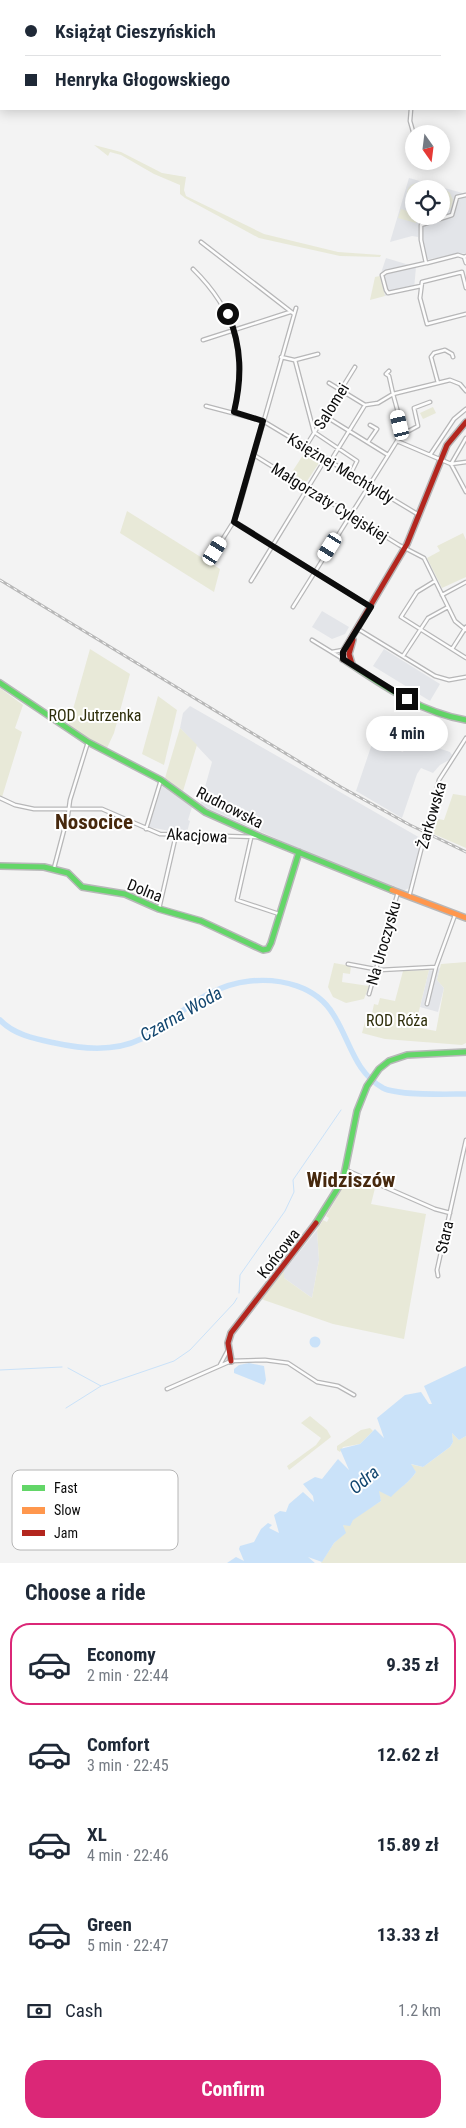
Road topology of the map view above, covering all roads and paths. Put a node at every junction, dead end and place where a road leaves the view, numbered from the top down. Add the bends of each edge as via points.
1 (411, 110) edge
2 (411, 125) edge
3 (466, 195) edge
4 (201, 242) dead end
5 (465, 256) edge
6 (426, 263) junction
7 (466, 263) edge
8 (193, 269) dead end
9 (465, 276) edge
10 (422, 284) junction
11 (466, 288) edge
12 (296, 308) dead end
13 (292, 313) junction
14 (466, 314) edge
15 (234, 330) junction
16 (203, 340) dead end
17 (318, 354) dead end
18 (281, 357) junction
19 (453, 357) dead end
20 (295, 360) junction
21 (355, 367) dead end
22 (389, 376) dead end
23 (329, 383) dead end
24 (438, 383) junction
25 (340, 390) junction
26 (466, 391) edge
27 (393, 394) junction
28 (430, 402) dead end
29 (366, 405) junction
30 (206, 406) dead end
31 (466, 409) edge
32 (234, 412) junction
33 (325, 416) junction
34 (263, 421) junction
35 (466, 422) edge
36 (370, 425) dead end
37 (350, 431) junction
38 (314, 432) junction
39 (400, 433) junction
40 (466, 438) edge
41 (396, 441) junction
42 (368, 442) junction
43 (306, 446) junction
44 (338, 449) junction
45 (430, 454) junction
46 (254, 455) junction
47 (388, 455) junction
48 (333, 457) dead end
49 (326, 458) junction
50 (441, 459) junction
51 (466, 462) edge
52 (451, 464) junction
53 (351, 473) junction
54 (369, 484) junction
55 (308, 488) junction
56 (466, 492) edge
57 (350, 514) junction
58 (419, 515) junction
59 (234, 522) junction
60 (272, 545) junction
61 (405, 548) junction
62 (212, 556) dead end
63 (314, 572) junction
64 (250, 580) dead end
65 (435, 581) junction
66 (466, 582) edge
67 (442, 594) junction
68 (292, 607) dead end
69 (371, 607) junction
70 (448, 607) junction
71 (358, 629) junction
72 (421, 629) junction
73 (466, 629) edge
74 (312, 640) dead end
75 (452, 649) junction
76 (330, 651) junction
77 (347, 651) junction
78 (402, 656) junction
79 (466, 658) edge
80 (343, 659) junction
81 (354, 666) junction
82 (466, 677) edge
83 (0, 683) edge
84 (466, 720) edge
85 (466, 738) edge
86 (88, 742) junction
87 (162, 780) junction
88 (0, 798) edge
89 (69, 809) junction
90 (146, 829) junction
91 (176, 834) junction
92 (261, 837) junction
93 (251, 838) junction
94 (299, 852) junction
95 (0, 866) edge
96 (54, 869) junction
97 (398, 892) junction
98 (409, 896) junction
99 (159, 909) junction
100 (279, 914) junction
101 (455, 915) junction
102 (466, 918) edge
103 (348, 964) dead end
104 (436, 967) junction
105 (376, 970) junction
106 (369, 994) dead end
107 (427, 1004) dead end
108 (466, 1052) edge
109 (466, 1140) edge
110 (346, 1170) junction
111 (450, 1213) junction
112 (438, 1276) dead end
113 (229, 1348) junction
114 (231, 1361) junction
115 (219, 1366) junction
116 (167, 1389) dead end
117 (354, 1395) dead end

1 - 2 street
3 - 6 street via 457,197 450,215 421,224
4 - 13 street
5 - 6 street
5 - 7 street
6 - 10 street via 382,275 388,293
8 - 15 street via 221,302
9 - 10 street via 462,272
9 - 11 street
10 - 14 street via 420,298 427,324
12 - 13 street
13 - 15 street
13 - 18 street
15 - 16 street
15 - 32 street via 240,368
17 - 20 street
18 - 20 street
18 - 34 street
19 - 24 street via 445,350 431,357
20 - 38 street
21 - 25 street, Salomei
22 - 27 street
23 - 25 street
24 - 26 street via 456,381
24 - 27 street
25 - 29 street
25 - 33 street, Salomei
27 - 29 street via 378,403
27 - 39 street
28 - 39 street via 414,408 418,426
29 - 37 street
30 - 32 street, Księżnej Mechtyldy
31 - 45 street via 454,419
32 - 34 street, Księżnej Mechtyldy
33 - 37 street
33 - 38 street, Salomei
34 - 43 street, Księżnej Mechtyldy
34 - 46 street
35 - 50 street via 450,441
36 - 42 street via 377,429
37 - 42 street
37 - 44 street
38 - 43 street, Salomei
38 - 44 street
39 - 41 street
40 - 52 street
41 - 45 street
41 - 47 street
42 - 47 street
43 - 49 street, Księżnej Mechtyldy
44 - 48 street
44 - 53 street via 357,461
45 - 50 street
46 - 55 street, Małgorzaty Cylejskiej
46 - 59 street
47 - 54 street
49 - 53 street, Księżnej Mechtyldy
49 - 55 street
50 - 52 street
50 - 58 street
51 - 52 street
52 - 56 street
53 - 54 street, Księżnej Mechtyldy
54 - 57 street
54 - 58 street, Księżnej Mechtyldy
55 - 57 street, Małgorzaty Cylejskiej
55 - 60 street
57 - 61 street, Małgorzaty Cylejskiej
57 - 63 street
58 - 61 street
59 - 60 street
59 - 62 street
60 - 63 street
60 - 64 street
61 - 65 street, Małgorzaty Cylejskiej via 424,558
61 - 69 street
63 - 68 street
63 - 69 street
65 - 67 street
65 - 72 street via 417,592 401,617
66 - 67 street
67 - 70 street
69 - 71 street
70 - 72 street via 428,618
70 - 73 street via 457,624
71 - 77 street
71 - 78 street
72 - 75 street
72 - 78 street
73 - 75 street
74 - 76 street
75 - 79 street
76 - 77 street
76 - 80 street
77 - 80 street
77 - 81 street
78 - 82 street via 442,678 456,680
80 - 81 street
81 - 84 street via 420,707 442,716
83 - 86 street, Rudnowska
85 - 98 street, Żarkowska via 439,780
86 - 87 street, Rudnowska
86 - 89 street
87 - 90 street
87 - 92 street, Rudnowska via 199,809
88 - 89 street, Akacjowa via 24,808
89 - 90 street, Akacjowa via 107,810
89 - 96 street
90 - 91 street, Akacjowa via 160,834
91 - 93 street, Akacjowa
91 - 99 street
92 - 93 street, Akacjowa
92 - 94 street, Rudnowska
93 - 100 street, Akacjowa via 237,900
94 - 97 street, Rudnowska
94 - 100 street
95 - 96 street, Dolna
96 - 99 street, Dolna via 68,873 82,887 125,894
97 - 98 street, Rudnowska
97 - 105 street, Na Uroczysku
98 - 101 street, Rudnowska
99 - 100 street, Dolna via 206,922 263,950 268,949 273,938
101 - 102 street, Rudnowska
101 - 104 street
103 - 105 street
104 - 105 street
104 - 107 street
105 - 106 street, Na Uroczysku
108 - 110 street, Końcowa via 397,1057 382,1065 368,1083 355,1116
109 - 111 street, Stara
110 - 111 street
110 - 113 street, Końcowa via 312,1230 231,1333
111 - 112 street, Stara
113 - 114 street, Końcowa
113 - 115 street, Końcowa
114 - 115 street
114 - 117 street via 282,1361 317,1382 338,1386
115 - 116 street

